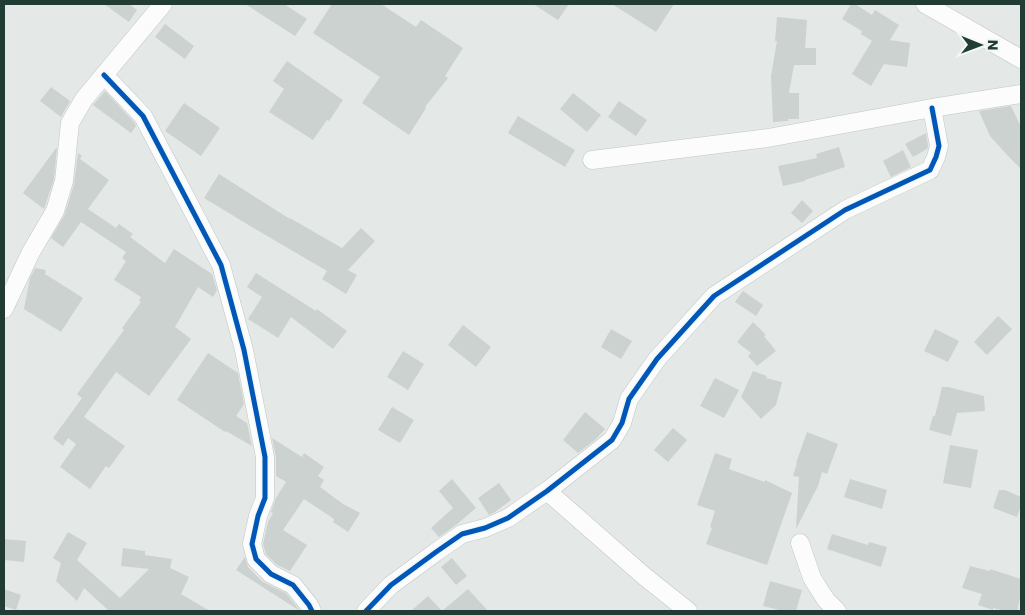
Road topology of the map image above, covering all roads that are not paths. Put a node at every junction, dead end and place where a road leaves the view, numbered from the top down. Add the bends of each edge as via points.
1 (163, 4) edge
2 (925, 4) edge
3 (1021, 60) edge
4 (104, 76) junction
5 (1021, 94) edge
6 (932, 108) junction
7 (592, 160) dead end
8 (4, 309) edge
9 (547, 491) junction
10 (800, 543) dead end
11 (312, 611) edge
12 (366, 611) edge
13 (688, 611) edge
14 (837, 611) edge

1 - 4 street
2 - 3 street
4 - 8 street via 84,99 70,123 64,181 55,211
4 - 11 street via 142,116 221,265 244,350 265,457 265,498 252,544 256,559 271,574 293,585
5 - 6 street
6 - 7 street via 768,138
6 - 9 street via 939,146 930,170 845,210 714,296 657,359 629,399 622,423 612,440
9 - 12 street via 508,518 462,534 391,585
9 - 13 street
10 - 14 street via 812,578

